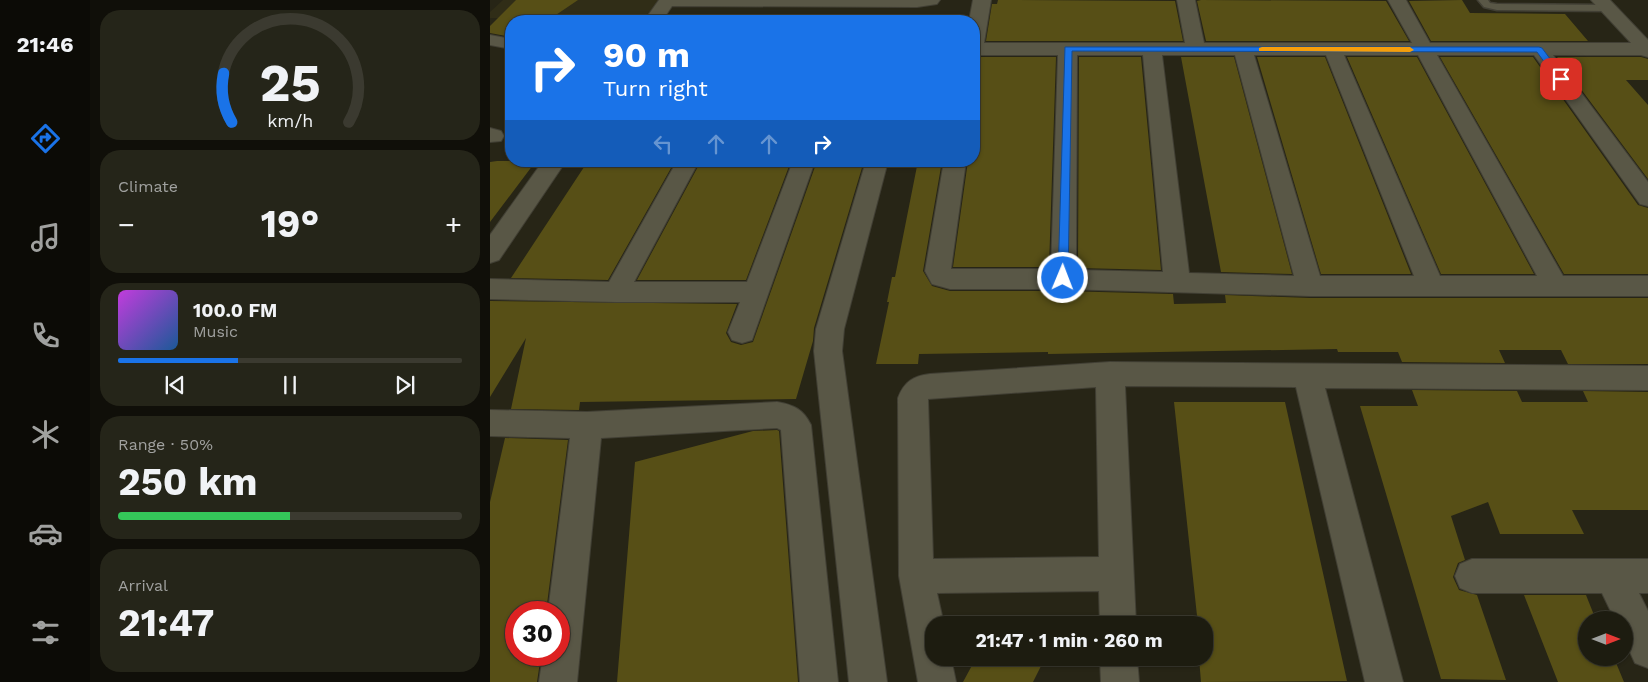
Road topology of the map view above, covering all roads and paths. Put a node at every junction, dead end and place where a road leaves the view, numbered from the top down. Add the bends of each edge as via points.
1 (982, 0) edge
2 (1186, 0) edge
3 (1397, 0) edge
4 (1483, 0) edge
5 (668, 1) edge
6 (860, 1) edge
7 (924, 1) edge
8 (1604, 4) edge
9 (658, 15) edge
10 (918, 15) edge
11 (979, 15) edge
12 (490, 40) edge
13 (505, 43) edge
14 (980, 47) edge
15 (1152, 48) junction
16 (1068, 49) junction
17 (1243, 49) junction
18 (1539, 49) junction
19 (1196, 50) junction
20 (1334, 50) junction
21 (1424, 50) junction
22 (1647, 50) edge
23 (551, 167) edge
24 (685, 167) edge
25 (802, 167) edge
26 (875, 167) edge
27 (955, 167) edge
28 (1648, 198) edge
29 (490, 254) edge
30 (1063, 278) junction
31 (1178, 283) junction
32 (1555, 285) junction
33 (1310, 286) junction
34 (1431, 286) junction
35 (1648, 286) edge
36 (490, 289) edge
37 (616, 292) junction
38 (756, 292) junction
39 (742, 332) dead end
40 (1110, 374) junction
41 (1308, 376) junction
42 (1648, 378) edge
43 (490, 423) edge
44 (587, 425) junction
45 (1117, 574) junction
46 (916, 576) junction
47 (1472, 576) dead end
48 (1612, 576) junction
49 (1648, 576) edge
50 (1118, 616) edge
51 (1648, 650) edge
52 (1119, 666) edge
53 (558, 682) edge
54 (819, 682) edge
55 (868, 682) edge
56 (937, 682) edge
57 (1120, 682) edge
58 (1384, 682) edge

1 - 11 street
2 - 19 street
3 - 21 street
4 - 8 lane via 1497,7
5 - 6 street
5 - 9 street
6 - 7 street
7 - 10 street
8 - 22 street
12 - 13 street
14 - 16 street
15 - 16 street
15 - 19 street
15 - 31 street
16 - 30 street
17 - 19 street
17 - 20 street
17 - 33 street
18 - 21 street
18 - 22 street
18 - 28 street
20 - 21 street
20 - 34 street
21 - 32 street
23 - 29 street
24 - 37 street
25 - 38 street
26 - 55 street via 830,329 828,351
27 - 30 street via 938,271 941,277
30 - 31 street
31 - 33 street
32 - 34 street
32 - 35 street
33 - 34 street
36 - 37 street
37 - 38 street
38 - 39 street
40 - 41 street
40 - 45 street
40 - 46 street via 930,386 914,393
41 - 42 street
41 - 58 street
43 - 44 street
44 - 53 street
44 - 54 street via 777,414 789,417 796,425
45 - 46 street
45 - 50 street
46 - 56 street
47 - 48 street
48 - 49 street
48 - 51 street
52 - 57 street

